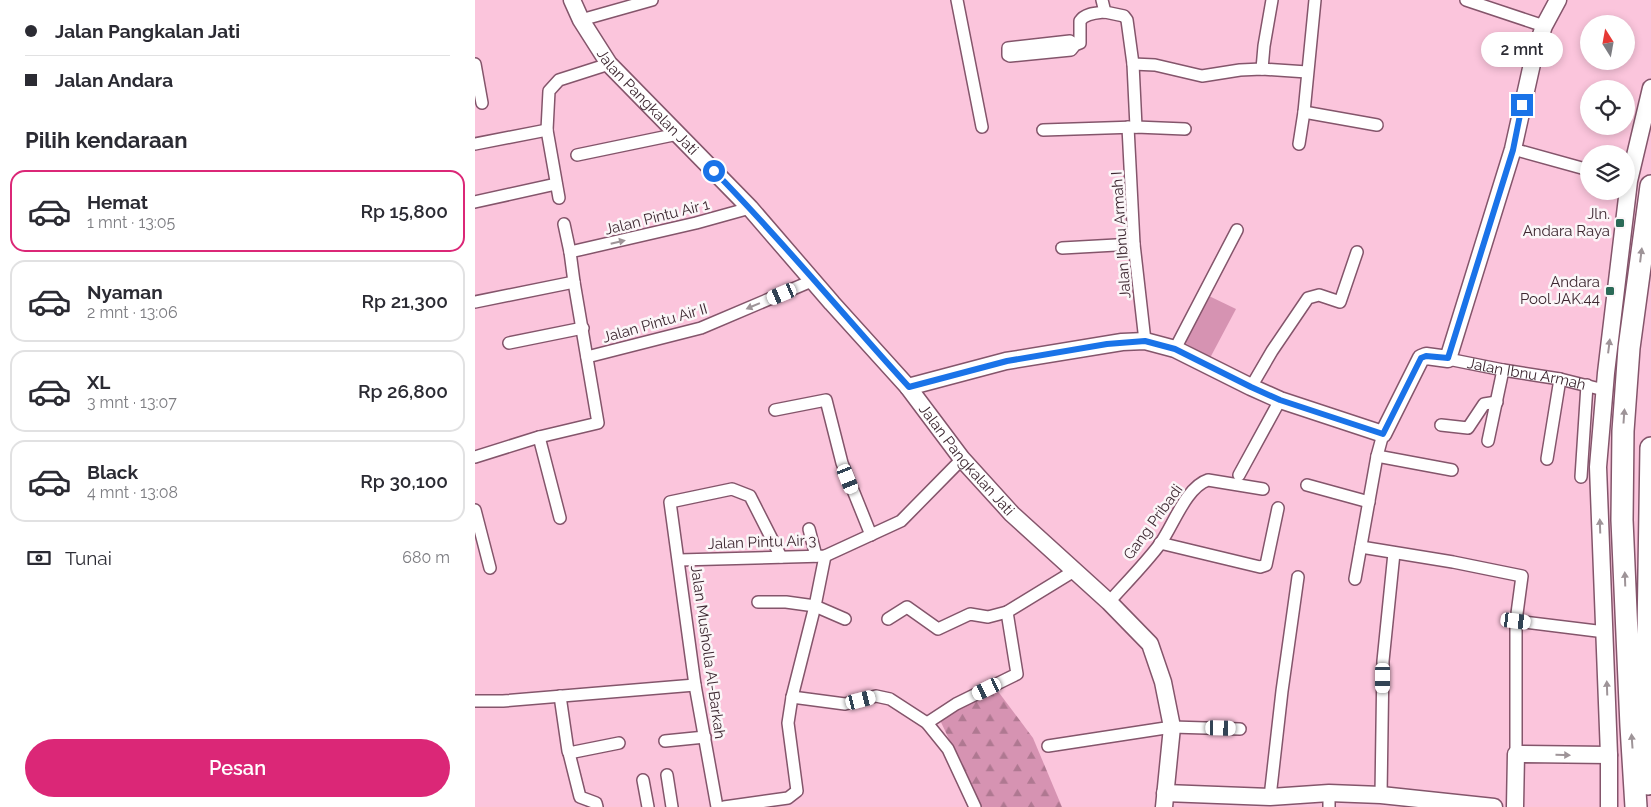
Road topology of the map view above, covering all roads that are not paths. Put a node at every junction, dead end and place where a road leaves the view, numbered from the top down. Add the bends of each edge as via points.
1 (572, 0) edge
2 (652, 0) edge
3 (957, 0) edge
4 (1103, 0) edge
5 (1272, 0) edge
6 (1315, 0) edge
7 (1466, 0) edge
8 (1558, 0) edge
9 (1105, 12) junction
10 (581, 20) junction
11 (1544, 26) junction
12 (1075, 45) junction
13 (475, 64) edge
14 (609, 64) junction
15 (1133, 64) junction
16 (1262, 69) junction
17 (1307, 72) junction
18 (1651, 88) edge
19 (482, 103) dead end
20 (1304, 112) junction
21 (1377, 125) dead end
22 (982, 127) dead end
23 (1132, 127) junction
24 (1185, 129) dead end
25 (547, 130) junction
26 (1043, 130) dead end
27 (678, 134) junction
28 (475, 144) edge
29 (1299, 144) dead end
30 (1513, 150) junction
31 (1635, 150) edge
32 (577, 155) dead end
33 (1580, 168) edge
34 (556, 184) junction
35 (1651, 186) edge
36 (559, 198) dead end
37 (1625, 200) edge
38 (475, 202) edge
39 (750, 208) junction
40 (564, 224) dead end
41 (1237, 230) dead end
42 (1134, 244) junction
43 (1063, 248) dead end
44 (570, 252) junction
45 (1357, 252) dead end
46 (814, 280) junction
47 (574, 282) junction
48 (475, 302) edge
49 (583, 328) junction
50 (1145, 341) junction
51 (509, 343) dead end
52 (1175, 349) junction
53 (587, 357) junction
54 (1448, 358) junction
55 (1503, 370) junction
56 (1560, 379) junction
57 (1587, 385) junction
58 (909, 387) junction
59 (1251, 387) junction
60 (1604, 390) junction
61 (1280, 400) junction
62 (1497, 402) junction
63 (775, 410) dead end
64 (1441, 425) dead end
65 (1383, 434) junction
66 (539, 437) junction
67 (1488, 441) dead end
68 (1651, 448) edge
69 (1377, 456) junction
70 (475, 457) edge
71 (962, 459) junction
72 (1547, 459) dead end
73 (1452, 470) dead end
74 (1239, 475) dead end
75 (1581, 477) dead end
76 (1307, 486) dead end
77 (1263, 489) dead end
78 (1369, 502) junction
79 (1277, 508) dead end
80 (475, 510) edge
81 (559, 518) dead end
82 (809, 529) dead end
83 (871, 535) junction
84 (1160, 543) junction
85 (1361, 547) junction
86 (1394, 553) junction
87 (820, 556) junction
88 (781, 557) junction
89 (679, 560) junction
90 (490, 568) dead end
91 (1074, 571) junction
92 (1298, 577) dead end
93 (1355, 578) dead end
94 (758, 602) dead end
95 (1109, 602) junction
96 (815, 606) junction
97 (1007, 612) junction
98 (845, 619) dead end
99 (888, 619) dead end
100 (1516, 621) junction
101 (1605, 632) junction
102 (695, 685) junction
103 (560, 696) junction
104 (792, 697) junction
105 (475, 701) edge
106 (927, 723) junction
107 (1172, 727) junction
108 (1240, 729) dead end
109 (705, 737) junction
110 (665, 741) dead end
111 (619, 743) dead end
112 (1048, 746) dead end
113 (569, 752) junction
114 (1516, 754) junction
115 (1609, 755) junction
116 (667, 775) dead end
117 (643, 780) dead end
118 (1381, 795) junction
119 (1271, 797) junction
120 (1165, 800) edge
121 (1329, 800) edge
122 (597, 807) edge
123 (648, 807) edge
124 (671, 807) edge
125 (717, 807) edge
126 (724, 807) edge
127 (975, 807) edge
128 (1494, 807) edge
129 (1515, 807) edge
130 (1609, 807) edge
131 (1636, 807) edge
132 (1649, 807) edge

1 - 10 street, Jalan Pangkalan Jati
2 - 10 street
3 - 22 street
4 - 9 street
5 - 16 street
6 - 17 street
7 - 11 street
8 - 11 street
9 - 12 street via 1082,18 1080,43
9 - 15 street, Jalan Ibnu Armah I via 1124,16 1127,20
10 - 14 street, Jalan Pangkalan Jati
11 - 30 street via 1534,55
12 - 12 street via 1071,50 1008,55 1008,48 1070,41
13 - 19 street
14 - 25 street via 559,80 549,91
14 - 27 street, Jalan Pangkalan Jati
15 - 16 street via 1155,65 1202,76
15 - 23 street, Jalan Ibnu Armah I
16 - 17 street
17 - 20 street
18 - 31 street
20 - 21 street
20 - 29 street
23 - 24 street
23 - 26 street
23 - 42 street, Jalan Ibnu Armah I
25 - 28 street
25 - 34 street
27 - 32 street
27 - 39 street, Jalan Pangkalan Jati
30 - 33 street
30 - 54 street
34 - 36 street
34 - 38 street
131 -> 35 highway via 1622,520 1623,431 1629,348
60 -> 37 street
44 -> 39 street, Jalan Pintu Air 1 via 687,226
39 - 46 street, Jalan Pangkalan Jati
40 - 44 street
41 - 52 street
42 - 43 street
42 - 50 street, Jalan Ibnu Armah I
44 - 47 street
45 - 59 street via 1340,302 1319,295 1308,298
46 -> 53 street, Jalan Pintu Air II via 701,328
46 - 58 street, Jalan Pangkalan Jati
47 - 48 street
47 - 49 street
49 - 51 street
49 - 53 street
50 - 52 street
50 - 58 street via 1007,361
52 - 59 street
53 - 66 street via 598,423
54 - 55 street, Jalan Ibnu Armah
54 - 65 street via 1421,358
55 - 56 street, Jalan Ibnu Armah
55 - 62 street
56 - 57 street, Jalan Ibnu Armah
56 - 72 street
57 - 60 street, Jalan Ibnu Armah
57 - 75 street
58 - 71 street, Jalan Pangkalan Jati
59 - 61 street
101 -> 60 street via 1598,467
61 - 65 street
61 - 74 street
62 - 64 street via 1484,404 1468,428
62 - 67 street
63 - 83 street via 825,400 842,464
65 - 69 street
66 - 70 street
66 - 81 street
68 - 132 highway via 1647,695
69 - 73 street
69 - 78 street
71 - 83 street, Jalan Pintu Air 3 via 901,520
71 - 91 street, Jalan Pangkalan Jati via 1012,514
76 - 78 street
77 - 84 street, Gang Pribadi via 1208,480 1203,482 1187,498
78 - 85 street
79 - 84 street via 1271,547 1264,567
80 - 90 street
82 - 87 street
83 - 87 street, Jalan Pintu Air 3
84 - 95 street, Gang Pribadi
85 - 86 street
85 - 93 street
86 - 100 street via 1522,576
86 - 118 street via 1383,660
87 - 88 street, Jalan Pintu Air 3
87 - 96 street
88 - 89 street, Jalan Pintu Air 3
88 - 89 street, Jalan Musholla Al-Barkah via 750,496 732,489 670,502
89 - 102 street, Jalan Musholla Al-Barkah
91 - 95 street, Jalan Pangkalan Jati
91 - 97 street
92 - 119 street
94 - 96 street
95 - 107 street, Jalan Pangkalan Jati via 1150,644 1163,682
96 - 98 street
96 - 104 street
97 - 99 street via 988,617 970,614 939,629 907,607
97 - 106 street via 1017,674 956,704
100 - 101 street
100 - 114 street
115 -> 101 street
102 - 103 street
102 - 109 street, Jalan Musholla Al-Barkah
103 - 105 street via 503,702
103 - 113 street
104 - 106 street via 845,704 876,696 890,699
104 - 126 street via 788,723 797,791 788,798
106 - 127 street via 948,749
107 - 108 street
107 - 112 street
107 - 120 street, Jalan Pangkalan Jati
109 - 110 street
109 - 125 street, Jalan Musholla Al-Barkah
111 - 113 street
113 - 122 street via 580,796
114 -> 115 street
114 - 129 street
115 - 130 street
116 - 124 street
117 - 123 street
118 - 121 street
118 - 128 street
119 - 120 street
119 - 121 street

